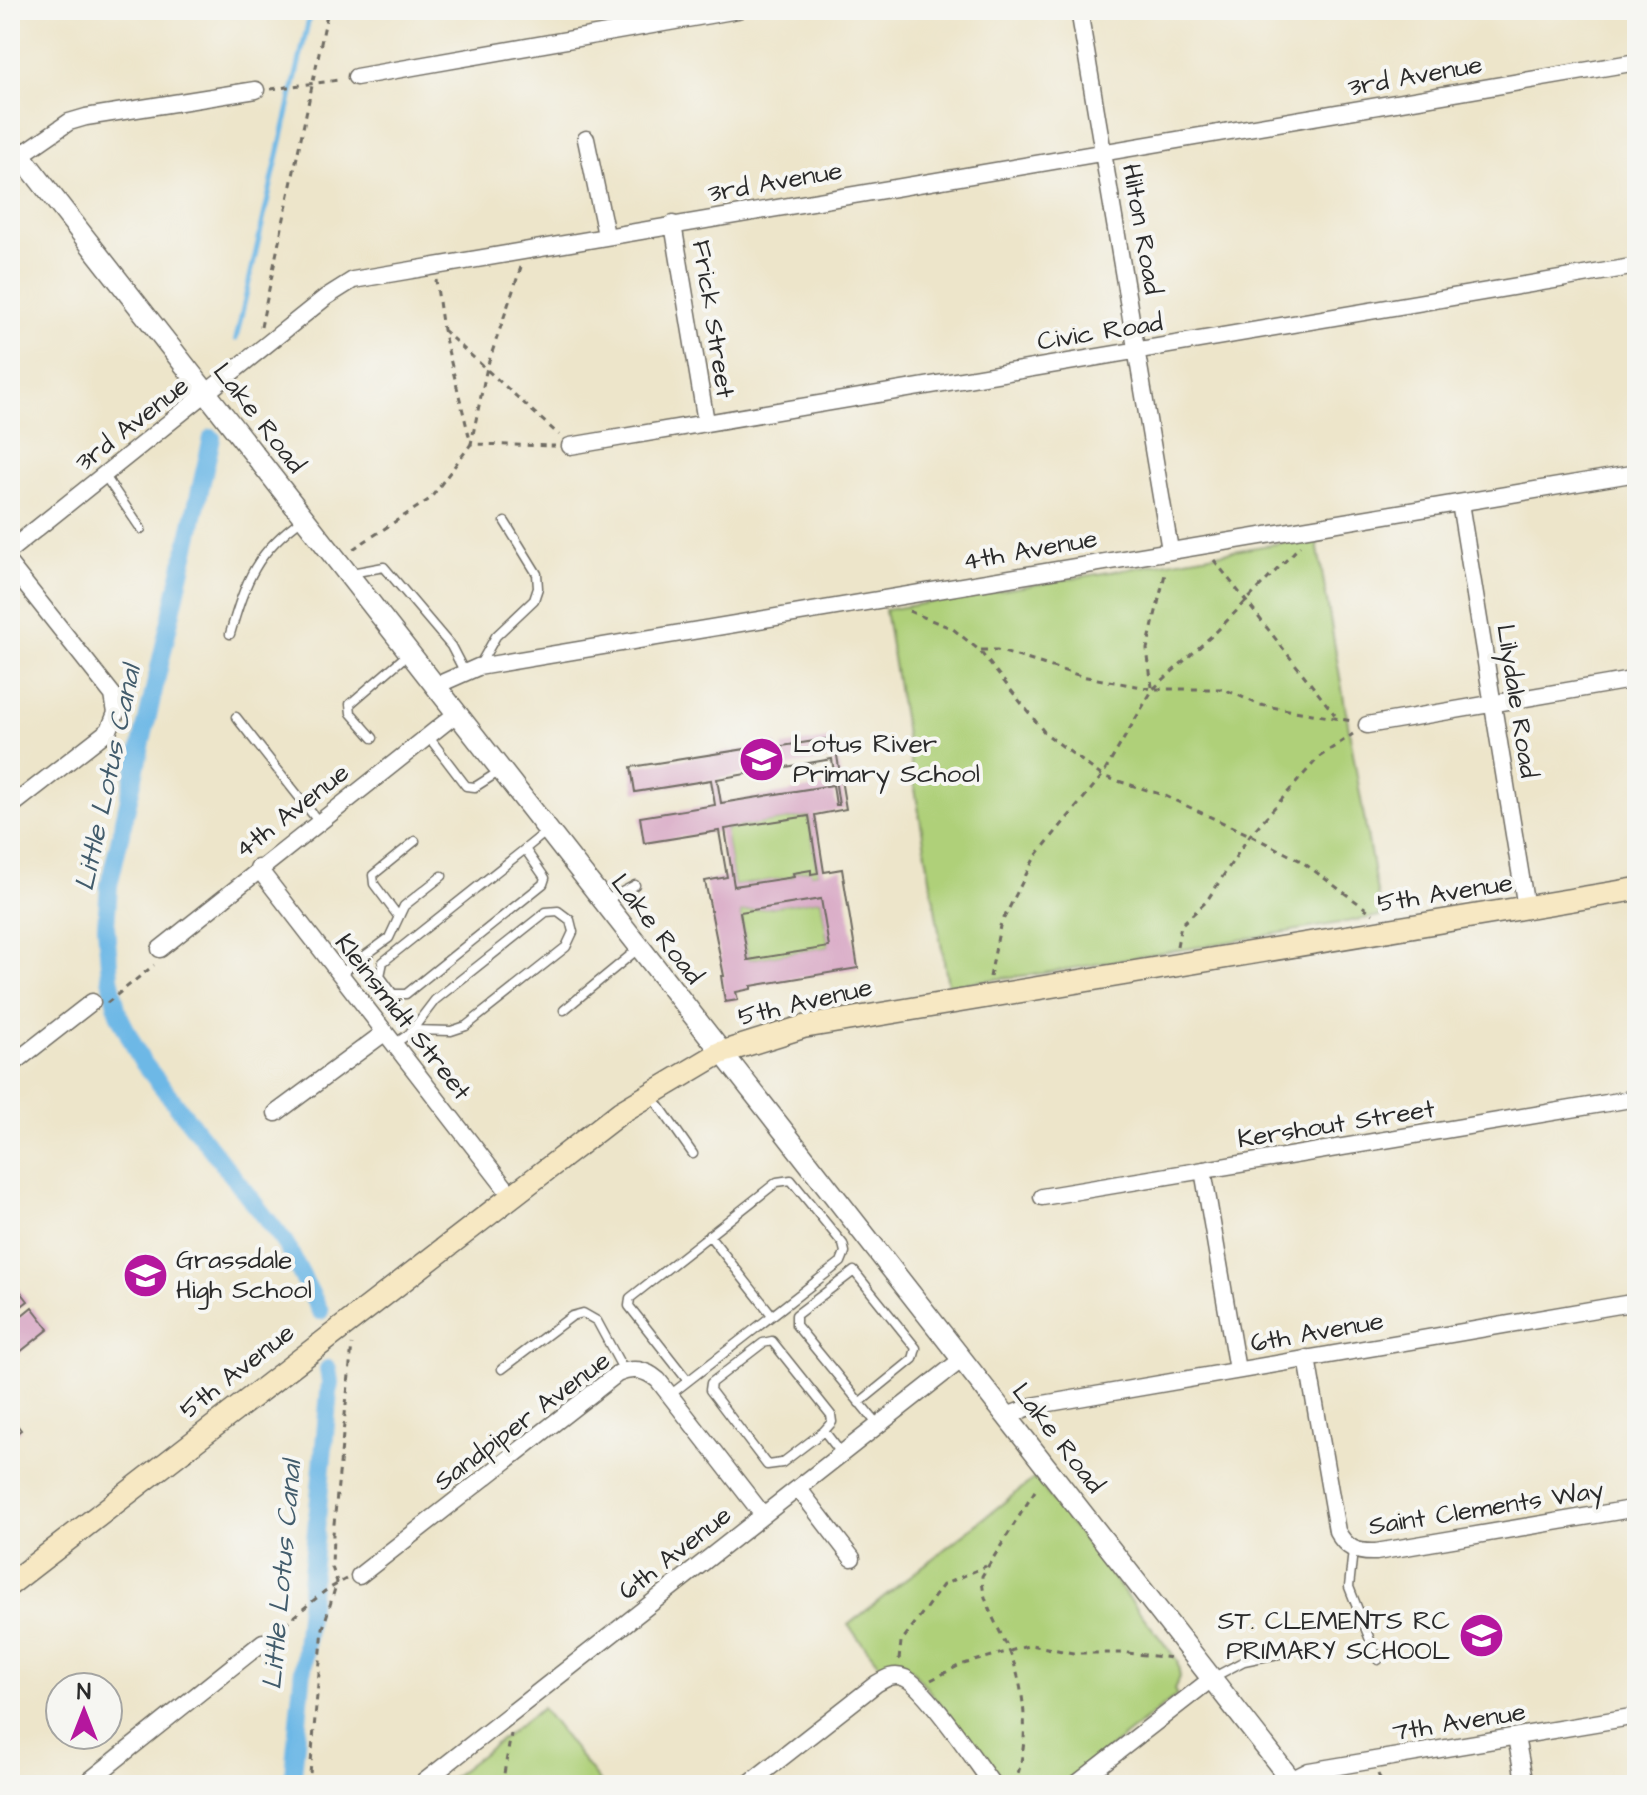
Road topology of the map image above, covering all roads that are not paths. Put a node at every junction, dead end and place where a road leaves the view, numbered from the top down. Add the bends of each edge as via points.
1 (738, 10) edge
2 (1079, 10) edge
3 (1637, 62) edge
4 (356, 77) road end
5 (256, 90) dead end
6 (586, 139) dead end
7 (15, 148) edge
8 (1104, 152) junction
9 (673, 224) junction
10 (606, 235) junction
11 (1637, 266) edge
12 (1138, 351) junction
13 (207, 395) junction
14 (706, 422) junction
15 (570, 446) road end
16 (1637, 473) edge
17 (105, 476) junction
18 (1460, 503) junction
19 (304, 518) junction
20 (505, 522) dead end
21 (141, 529) dead end
22 (10, 550) edge
23 (1170, 550) junction
24 (10, 565) edge
25 (342, 567) junction
26 (230, 634) dead end
27 (409, 653) junction
28 (471, 669) junction
29 (1637, 679) edge
30 (435, 686) junction
31 (1494, 703) junction
32 (456, 714) junction
33 (236, 717) dead end
34 (1367, 725) road end
35 (428, 736) junction
36 (373, 738) dead end
37 (501, 771) junction
38 (10, 807) edge
39 (318, 821) junction
40 (547, 831) junction
41 (415, 841) dead end
42 (525, 849) junction
43 (258, 868) junction
44 (442, 876) dead end
45 (635, 885) dead end
46 (1637, 889) edge
47 (603, 902) junction
48 (1526, 908) junction
49 (398, 916) junction
50 (639, 948) junction
51 (160, 949) road end
52 (339, 974) junction
53 (95, 1006) road end
54 (564, 1010) dead end
55 (413, 1030) junction
56 (389, 1039) junction
57 (720, 1053) junction
58 (10, 1066) edge
59 (650, 1093) junction
60 (1637, 1098) edge
61 (276, 1113) dead end
62 (693, 1154) dead end
63 (1203, 1170) junction
64 (511, 1195) junction
65 (1042, 1197) dead end
66 (709, 1235) junction
67 (1637, 1302) edge
68 (772, 1315) junction
69 (1307, 1358) junction
70 (961, 1360) junction
71 (502, 1369) dead end
72 (1237, 1370) junction
73 (624, 1371) junction
74 (688, 1381) junction
75 (670, 1395) junction
76 (859, 1403) junction
77 (1007, 1416) junction
78 (878, 1425) junction
79 (824, 1431) junction
80 (842, 1454) junction
81 (798, 1488) junction
82 (1637, 1508) edge
83 (763, 1515) junction
84 (1353, 1550) junction
85 (852, 1558) dead end
86 (359, 1576) dead end
87 (10, 1584) edge
88 (263, 1642) dead end
89 (1293, 1651) dead end
90 (1378, 1660) dead end
91 (1210, 1680) junction
92 (1637, 1716) edge
93 (1516, 1737) junction
94 (1293, 1782) edge
95 (84, 1785) edge
96 (420, 1785) edge
97 (747, 1785) edge
98 (993, 1785) edge
99 (1075, 1785) edge
100 (1525, 1785) edge

1 - 4 street
2 - 8 street, Hilton Road
3 - 8 street, 3rd Avenue
5 - 7 street via 86,117
6 - 10 street
7 - 13 street, Lake Road
8 - 9 street, 3rd Avenue
8 - 12 street, Hilton Road
9 - 10 street, 3rd Avenue
9 - 14 street, Frick Street
10 - 13 street, 3rd Avenue via 371,275 339,287
11 - 12 street, Civic Road
12 - 14 street, Civic Road
12 - 23 street, Hilton Road
13 - 17 street, 3rd Avenue
13 - 19 street, Lake Road
14 - 15 street, Civic Road
16 - 18 street, 4th Avenue
17 - 21 lane
17 - 22 street, 3rd Avenue
18 - 23 street, 4th Avenue
18 - 31 street, Lilydale Road
19 - 25 street, Lake Road
19 - 26 lane via 258,559
20 - 28 lane via 537,574 538,588 534,600
23 - 28 street, 4th Avenue
24 - 38 street via 113,695 116,713 109,730
25 - 27 street, Lake Road
25 - 28 lane via 384,567
27 - 30 street, Lake Road
27 - 36 lane via 350,704 351,713
28 - 30 street, 4th Avenue
29 - 31 street
30 - 32 street, Lake Road
31 - 34 street
31 - 48 street, Lilydale Road
32 - 35 street, 4th Avenue
32 - 37 street, Lake Road
33 - 39 lane
35 - 37 lane via 466,786 475,787
35 - 39 street, 4th Avenue
37 - 40 street, Lake Road
39 - 43 street, 4th Avenue
40 - 42 lane
40 - 47 street, Lake Road
41 - 49 lane via 373,875
42 - 42 lane via 383,962 380,976 393,994 406,994 543,884 545,878
43 - 51 street, 4th Avenue
43 - 52 street, Kleinsmidt Street
44 - 49 lane
45 - 47 lane
46 - 48 main road, 5th Avenue
47 - 50 street, Lake Road
48 - 57 main road, 5th Avenue via 803,1027
49 - 52 lane via 389,938
50 - 54 lane
50 - 57 street, Lake Road
52 - 56 street, Kleinsmidt Street
53 - 58 street
55 - 55 lane via 435,1000 546,912 558,911 570,920 573,932 566,947 466,1026
55 - 56 lane
56 - 61 street
56 - 64 street, Kleinsmidt Street
57 - 59 main road, 5th Avenue
57 - 70 street, Lake Road
59 - 62 lane
59 - 64 main road, 5th Avenue
60 - 63 street, Kershout Street
63 - 65 street, Kershout Street
63 - 72 street
64 - 87 main road, 5th Avenue via 351,1329 305,1353
66 - 68 lane
66 - 68 lane via 783,1179 794,1182 833,1231 844,1247 841,1262
66 - 74 lane via 629,1302
67 - 69 street, 6th Avenue
68 - 74 lane
69 - 72 street, 6th Avenue
69 - 84 street, Saint Clements Way via 1337,1531
70 - 77 street, Lake Road
70 - 78 street, 6th Avenue
71 - 73 lane via 583,1313 597,1321
72 - 77 street, 6th Avenue via 1032,1406
73 - 75 street, Sandpiper Avenue via 652,1374
73 - 86 street, Sandpiper Avenue
74 - 75 lane
75 - 83 street, Sandpiper Avenue
76 - 76 lane via 795,1322 796,1315 854,1271 916,1348 913,1359
76 - 78 lane
77 - 91 street, Lake Road
78 - 80 street, 6th Avenue
79 - 79 lane via 831,1415 772,1341 711,1383 710,1390 767,1465 782,1463
79 - 80 lane
80 - 81 street, 6th Avenue
81 - 83 street, 6th Avenue
81 - 85 street
82 - 84 street, Saint Clements Way via 1376,1552
83 - 96 street, 6th Avenue
84 - 90 lane via 1349,1587
88 - 95 street
89 - 91 lane via 1244,1661
91 - 94 street, Lake Road
91 - 99 street
92 - 93 street, 7th Avenue
93 - 94 street, 7th Avenue via 1309,1771
93 - 100 street
97 - 98 street via 876,1684 897,1676 917,1687

